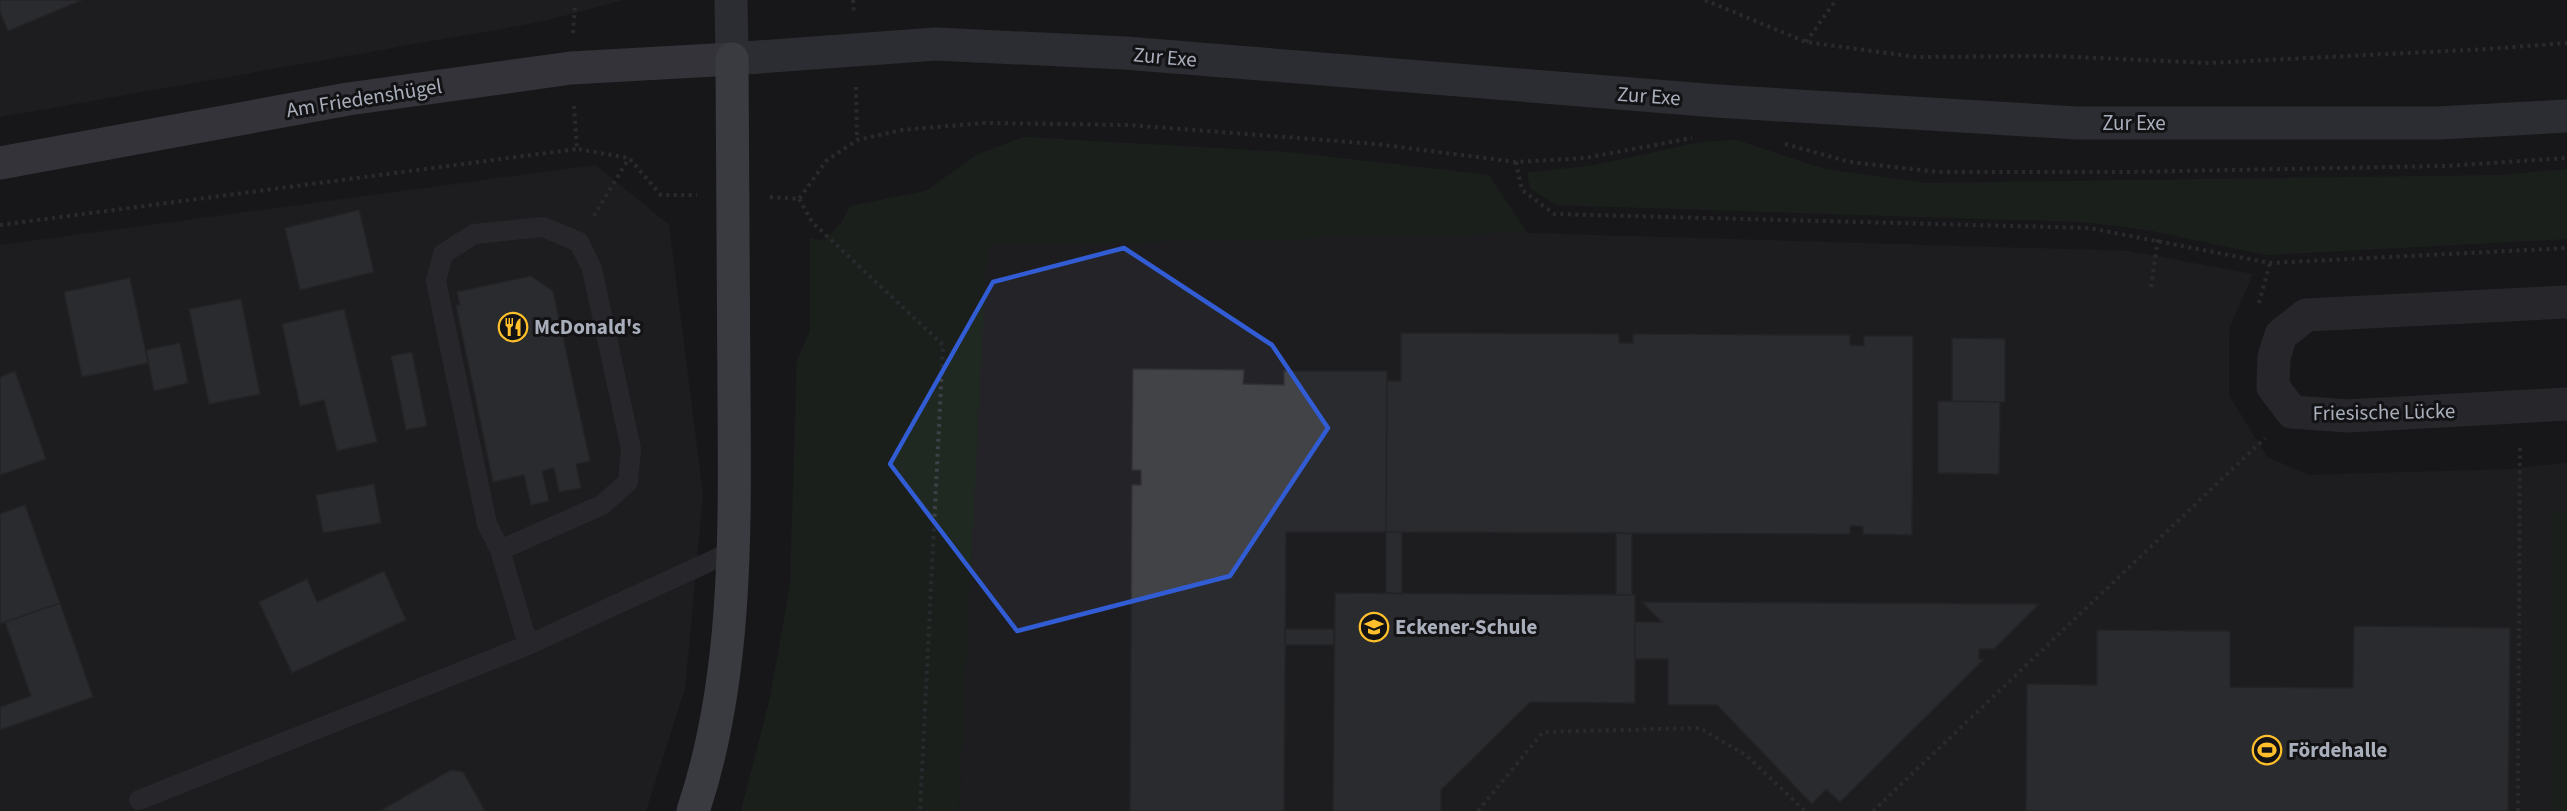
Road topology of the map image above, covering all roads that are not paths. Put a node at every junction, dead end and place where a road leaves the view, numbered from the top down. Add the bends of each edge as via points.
1 (731, 0) edge
2 (732, 59) junction
3 (2567, 116) edge
4 (0, 164) edge
5 (2567, 302) edge
6 (2567, 404) edge
7 (500, 550) junction
8 (735, 550) junction
9 (528, 645) junction
10 (139, 800) dead end
11 (693, 811) edge

1 - 2 main road
2 - 3 main road, Zur Exe via 936,44 984,46 1125,53 1717,101 2077,123 2439,123
2 - 4 main road, Am Friedenshügel via 570,68 348,99
2 - 8 highway
5 - 6 street, Friesische Lücke via 2306,315 2281,334 2274,357 2273,387 2292,412 2348,416
7 - 7 lane via 602,505 628,482 631,449 591,268 579,242 543,227 474,234 443,254 436,281 487,524
7 - 9 lane
8 - 9 lane
8 - 11 highway via 723,674
9 - 10 lane

